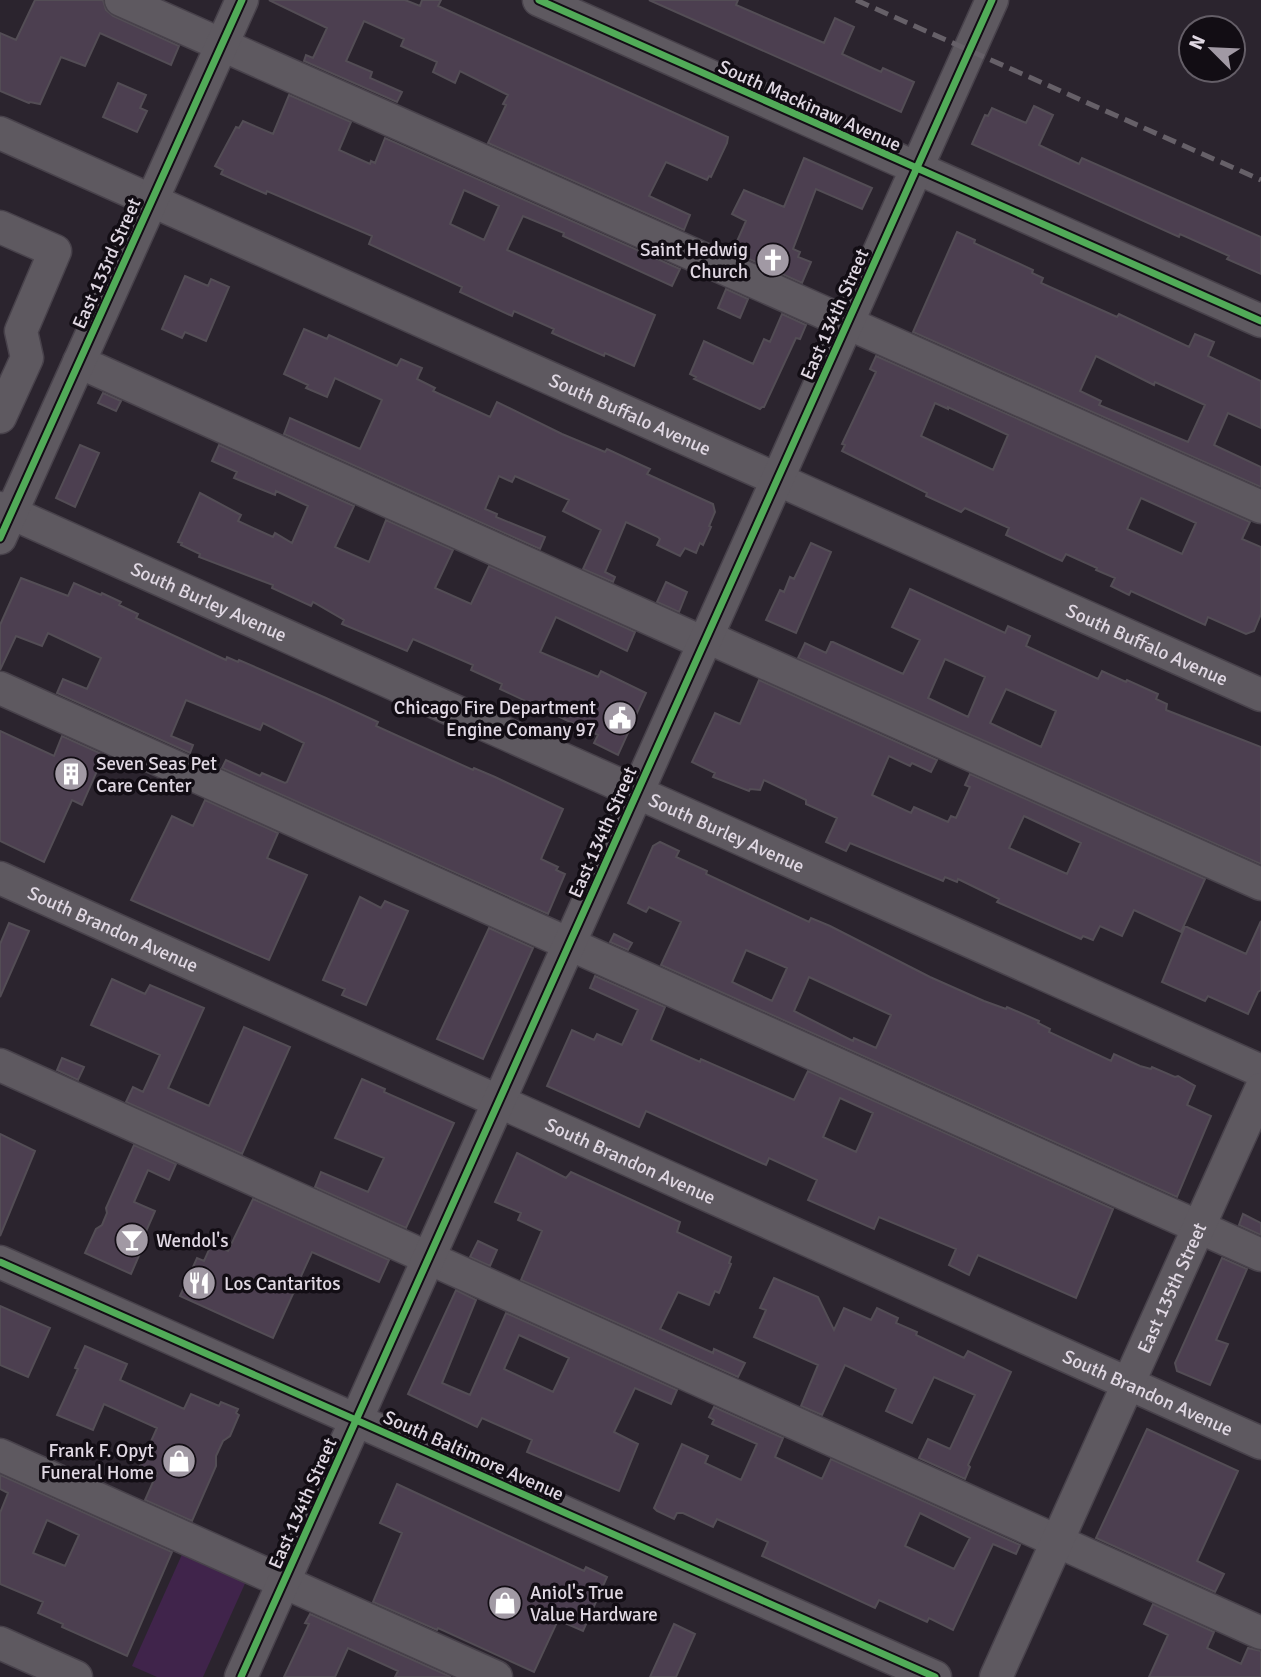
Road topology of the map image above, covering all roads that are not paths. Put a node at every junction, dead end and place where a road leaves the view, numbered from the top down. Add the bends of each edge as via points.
1 (121, 0) edge
2 (242, 0) edge
3 (539, 0) edge
4 (992, 0) edge
5 (222, 45) junction
6 (0, 133) edge
7 (916, 169) junction
8 (152, 200) junction
9 (0, 227) edge
10 (1261, 321) edge
11 (847, 323) junction
12 (79, 362) junction
13 (3, 411) edge
14 (51, 424) junction
15 (777, 479) junction
16 (1261, 507) edge
17 (4, 520) edge
18 (706, 640) junction
19 (0, 688) edge
20 (1261, 695) edge
21 (638, 792) junction
22 (0, 878) edge
23 (1261, 884) edge
24 (569, 944) junction
25 (0, 1065) edge
26 (1261, 1072) edge
27 (1261, 1089) edge
28 (499, 1100) junction
29 (1198, 1226) junction
30 (1261, 1255) edge
31 (429, 1258) junction
32 (0, 1262) edge
33 (1127, 1382) junction
34 (356, 1420) junction
35 (1261, 1443) edge
36 (0, 1455) edge
37 (1057, 1540) junction
38 (284, 1582) junction
39 (1261, 1633) edge
40 (0, 1643) edge
41 (76, 1677) edge
42 (242, 1677) edge
43 (496, 1677) edge
44 (935, 1677) edge
45 (996, 1677) edge

1 - 5 street
2 - 5 street, East 133rd Street
3 - 7 street, South Mackinaw Avenue
4 - 7 street, East 134th Street
5 - 8 street, East 133rd Street
5 - 11 street
6 - 8 street, South Buffalo Avenue
7 - 10 street, South Mackinaw Avenue
7 - 11 street, East 134th Street
8 - 12 street, East 133rd Street
8 - 15 street, South Buffalo Avenue
9 - 13 street via 55,251 21,331 27,358
11 - 15 street, East 134th Street
11 - 16 street
12 - 14 street, East 133rd Street
12 - 18 street
13 - 14 street
14 - 17 street, East 133rd Street
15 - 18 street, East 134th Street
15 - 20 street, South Buffalo Avenue
17 - 21 street, South Burley Avenue
18 - 21 street, East 134th Street
18 - 23 street
19 - 24 street
21 - 24 street, East 134th Street
21 - 26 street, South Burley Avenue
22 - 28 street, South Brandon Avenue
24 - 28 street, East 134th Street
24 - 29 street
25 - 31 street
27 - 29 street, East 135th Street
28 - 31 street, East 134th Street
28 - 33 street, South Brandon Avenue
29 - 30 street
29 - 33 street, East 135th Street
31 - 34 street, East 134th Street
31 - 37 street
32 - 34 street, South Baltimore Avenue
33 - 35 street, South Brandon Avenue
33 - 37 street, East 135th Street
34 - 38 street, East 134th Street
34 - 44 street, South Baltimore Avenue
36 - 38 street
37 - 39 street
37 - 45 street, East 135th Street
38 - 42 street, East 134th Street
38 - 43 street
40 - 41 street

